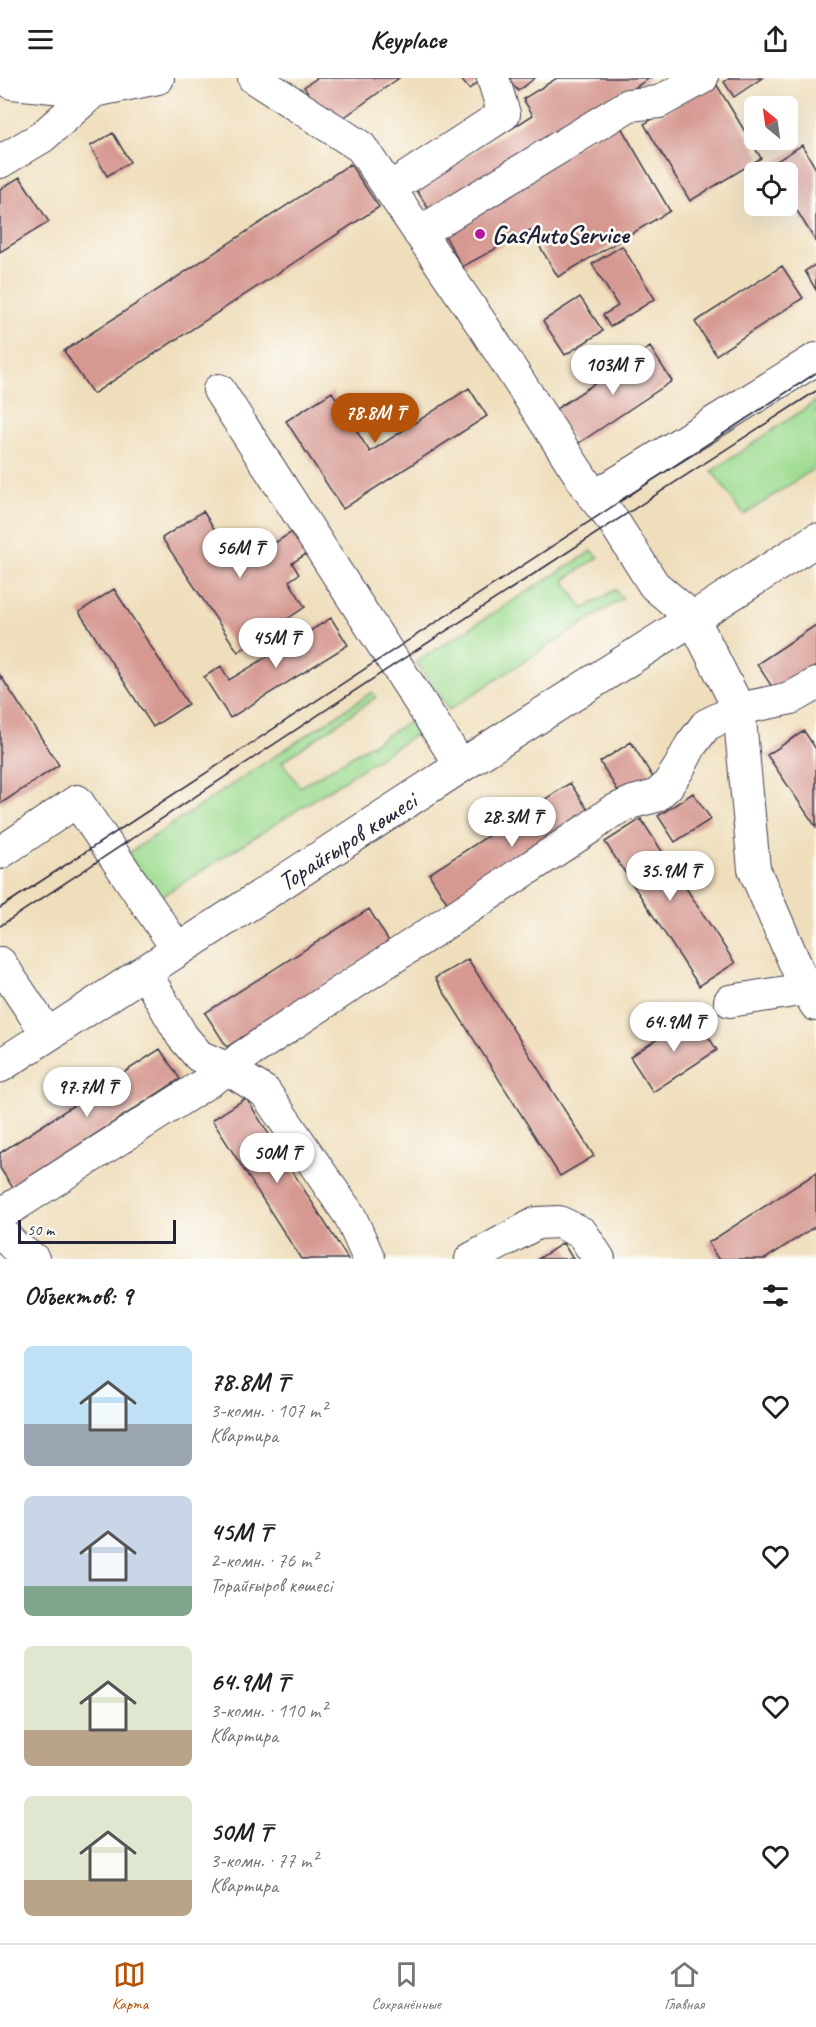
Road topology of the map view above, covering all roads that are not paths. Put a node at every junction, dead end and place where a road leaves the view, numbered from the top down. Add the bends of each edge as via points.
1 (9, 78) edge
2 (158, 78) edge
3 (493, 78) edge
4 (702, 78) edge
5 (275, 83) edge
6 (94, 90) junction
7 (0, 162) edge
8 (389, 189) junction
9 (419, 233) junction
10 (816, 359) edge
11 (219, 390) dead end
12 (594, 497) junction
13 (816, 540) edge
14 (693, 618) junction
15 (816, 684) edge
16 (739, 709) junction
17 (461, 766) junction
18 (0, 853) edge
19 (178, 950) junction
20 (0, 963) edge
21 (145, 972) junction
22 (813, 992) edge
23 (730, 1001) dead end
24 (48, 1035) junction
25 (0, 1066) edge
26 (228, 1069) junction
27 (0, 1215) edge
28 (369, 1259) edge
29 (471, 1259) edge
30 (599, 1259) edge

1 - 6 lane via 12,83
2 - 6 lane
3 - 8 lane via 504,114
4 - 9 lane via 658,102 629,105
5 - 8 lane via 362,147
6 - 7 lane via 42,137
8 - 9 lane
9 - 12 lane
10 - 12 lane
11 - 17 lane
12 - 14 lane via 654,585
13 - 14 main road, Торайғыров көшесі
14 - 16 lane
14 - 17 main road, Торайғыров көшесі
15 - 16 lane via 791,698
16 - 22 lane via 754,869
16 - 26 lane via 706,725 656,796 611,812
17 - 19 main road, Торайғыров көшесі
18 - 19 lane via 77,801
19 - 21 main road, Торайғыров көшесі
20 - 24 lane
21 - 24 main road, Торайғыров көшесі
21 - 26 lane via 182,1036 199,1056
22 - 23 lane
24 - 25 main road, Торайғыров көшесі
26 - 27 lane
26 - 28 lane via 265,1092 350,1216
29 - 30 lane via 537,1223 559,1222 582,1233

